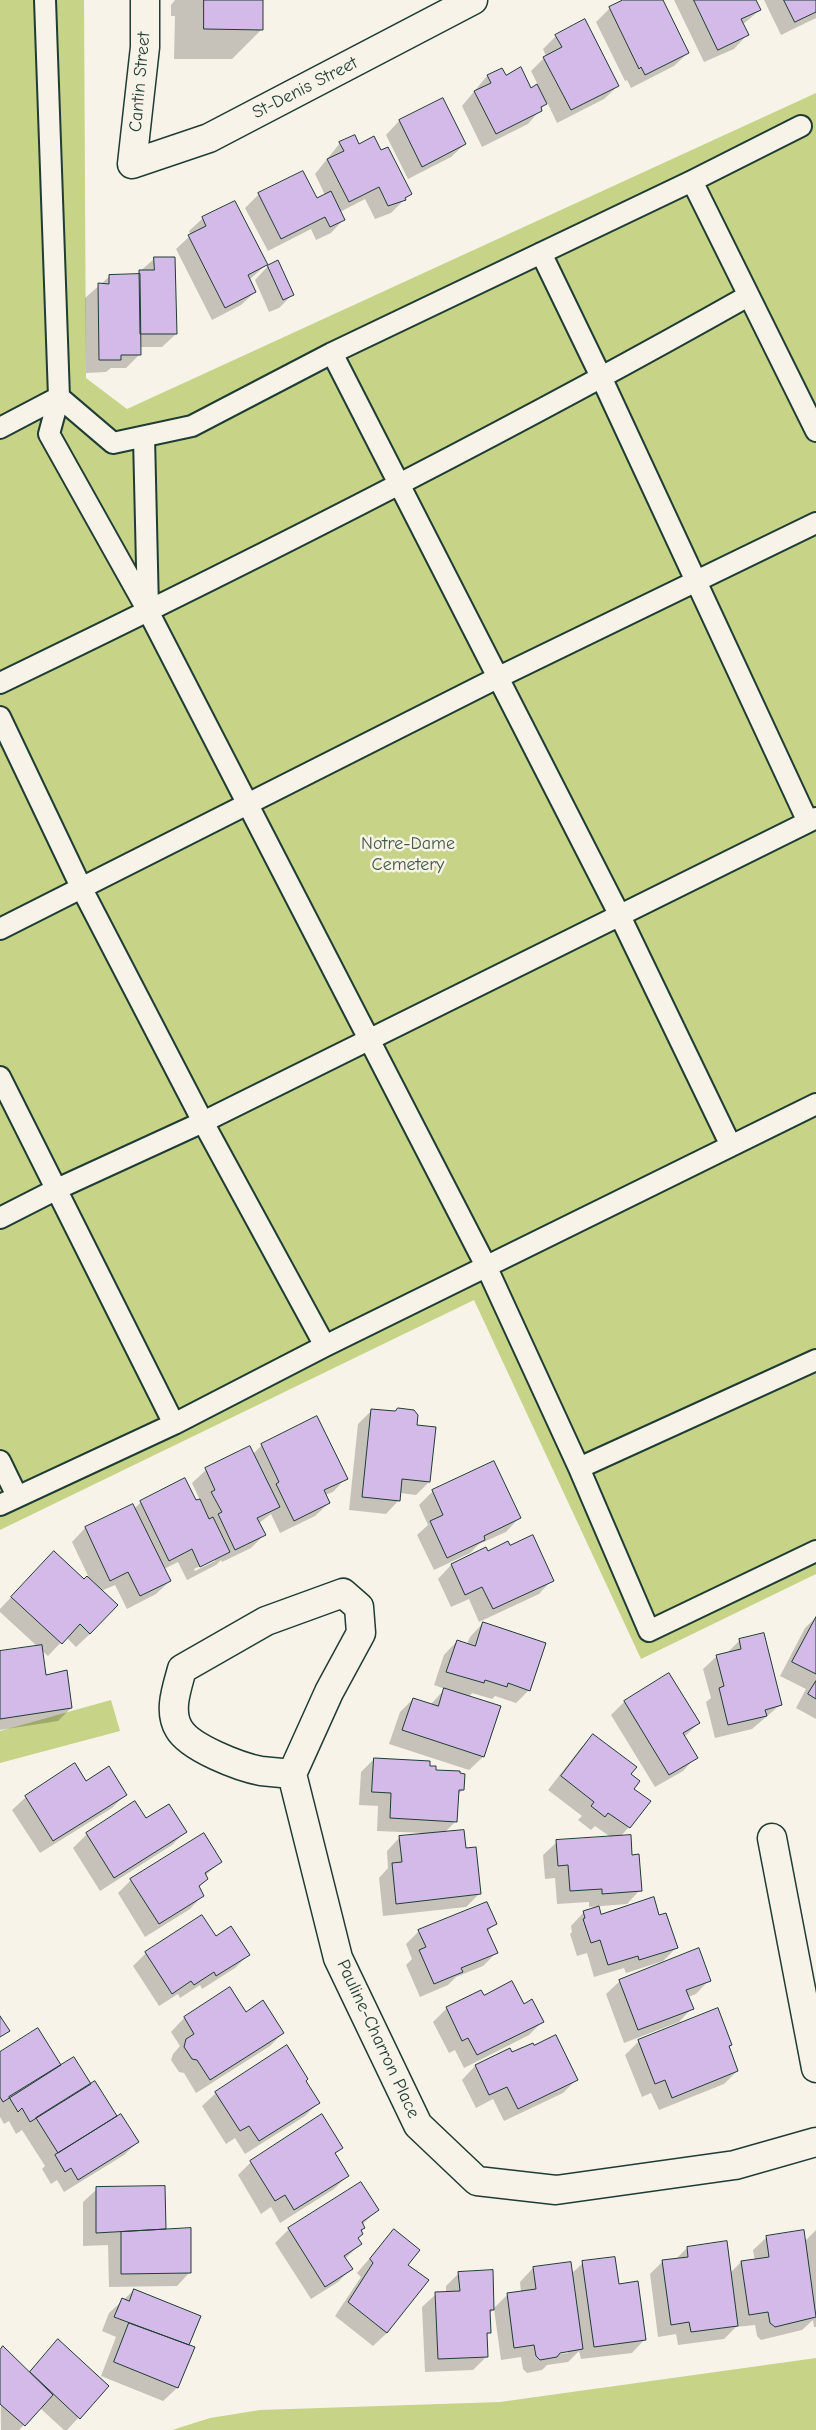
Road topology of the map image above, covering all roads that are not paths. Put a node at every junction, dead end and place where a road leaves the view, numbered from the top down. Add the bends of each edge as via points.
1 (45, 0) edge
2 (145, 0) edge
3 (473, 0) edge
4 (802, 126) dead end
5 (132, 164) joint
6 (692, 181) junction
7 (541, 253) junction
8 (748, 296) junction
9 (332, 353) junction
10 (602, 378) junction
11 (59, 397) junction
12 (0, 428) edge
13 (816, 431) edge
14 (144, 437) junction
15 (399, 484) junction
16 (816, 523) edge
17 (697, 582) junction
18 (148, 612) junction
19 (498, 677) junction
20 (0, 683) edge
21 (0, 717) edge
22 (248, 804) junction
23 (812, 820) edge
24 (81, 887) junction
25 (620, 916) junction
26 (0, 929) edge
27 (370, 1038) junction
28 (0, 1077) edge
29 (816, 1104) edge
30 (203, 1122) junction
31 (731, 1146) junction
32 (57, 1189) junction
33 (0, 1218) edge
34 (486, 1268) junction
35 (325, 1346) junction
36 (816, 1360) edge
37 (174, 1424) junction
38 (0, 1461) edge
39 (580, 1468) junction
40 (9, 1501) edge
41 (816, 1551) edge
42 (292, 1774) junction
43 (772, 1838) dead end
44 (816, 2068) edge
45 (816, 2142) edge

1 - 11 lane
2 - 5 street, Cantin Street via 145,46
3 - 5 street, St-Denis Street via 209,138
4 - 6 lane
6 - 7 lane
6 - 8 lane
7 - 9 lane
7 - 10 lane
8 - 10 lane
8 - 13 lane
9 - 14 lane via 192,426
9 - 15 lane
10 - 15 lane
10 - 17 lane
11 - 12 lane
11 - 14 lane via 113,443
11 - 18 lane via 49,434
14 - 18 lane
15 - 18 lane
15 - 19 lane
16 - 17 lane
17 - 19 lane
17 - 23 lane
18 - 20 lane
18 - 22 lane
19 - 22 lane
19 - 25 lane
21 - 24 lane
22 - 24 lane
22 - 27 lane
23 - 25 lane
24 - 26 lane
24 - 30 lane
25 - 27 lane
25 - 31 lane
27 - 30 lane
27 - 34 lane
28 - 32 lane
29 - 31 lane
30 - 32 lane
30 - 35 lane
31 - 34 lane
32 - 33 lane
32 - 37 lane
34 - 35 lane
34 - 39 lane
35 - 37 lane
36 - 39 lane
37 - 40 lane
38 - 40 lane
39 - 41 lane via 649,1631
42 - 42 street via 260,1770 224,1758 196,1744 179,1729 173,1703 182,1669 266,1621 344,1593 359,1607 361,1632 329,1692
42 - 45 street, Pauline-Charron Place via 338,1958 418,2125 477,2181 556,2190 735,2165
43 - 44 street

